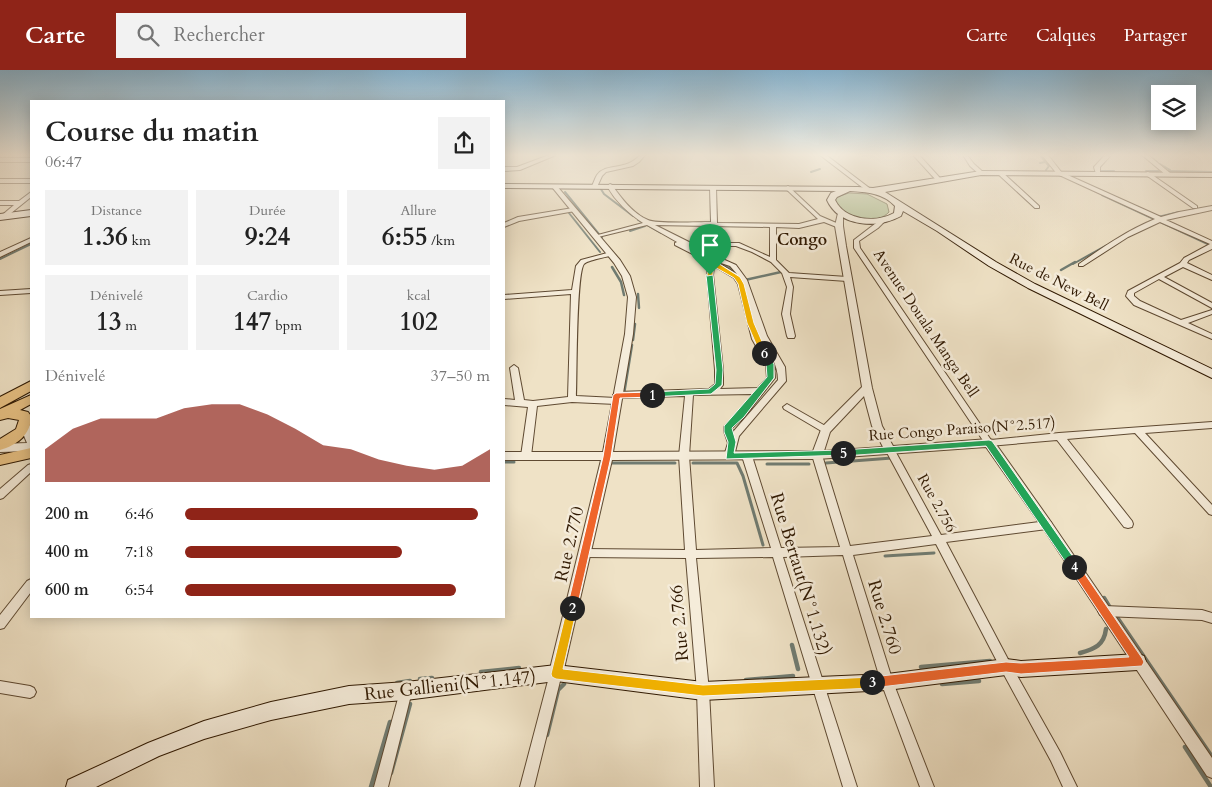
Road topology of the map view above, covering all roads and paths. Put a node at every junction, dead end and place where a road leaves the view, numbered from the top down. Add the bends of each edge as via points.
1 (556, 188) edge
2 (604, 188) edge
3 (714, 188) edge
4 (788, 188) edge
5 (795, 188) edge
6 (812, 188) edge
7 (847, 188) edge
8 (864, 188) edge
9 (888, 188) edge
10 (902, 188) edge
11 (1017, 188) edge
12 (1093, 188) edge
13 (1169, 188) edge
14 (803, 189) junction
15 (871, 190) junction
16 (30, 195) edge
17 (610, 200) dead end
18 (0, 203) edge
19 (19, 203) junction
20 (831, 203) junction
21 (1212, 203) edge
22 (898, 204) junction
23 (1037, 207) dead end
24 (1198, 208) junction
25 (1212, 208) edge
26 (573, 210) junction
27 (30, 212) edge
28 (841, 214) junction
29 (1153, 216) junction
30 (2, 217) edge
31 (1212, 217) edge
32 (823, 220) junction
33 (1162, 220) junction
34 (882, 221) junction
35 (714, 223) junction
36 (646, 224) junction
37 (505, 225) edge
38 (773, 225) junction
39 (839, 226) junction
40 (596, 237) junction
41 (30, 240) edge
42 (1212, 244) edge
43 (611, 254) junction
44 (0, 255) edge
45 (712, 259) junction
46 (773, 262) junction
47 (1183, 264) junction
48 (1081, 265) dead end
49 (786, 275) junction
50 (1158, 276) junction
51 (1212, 278) edge
52 (847, 279) junction
53 (30, 291) edge
54 (575, 292) junction
55 (0, 293) edge
56 (505, 297) edge
57 (1212, 306) edge
58 (1212, 312) edge
59 (1181, 323) junction
60 (791, 336) dead end
61 (1212, 337) edge
62 (514, 368) dead end
63 (1212, 374) edge
64 (30, 387) edge
65 (867, 388) junction
66 (760, 391) junction
67 (711, 392) junction
68 (689, 394) junction
69 (616, 398) junction
70 (572, 399) junction
71 (30, 400) edge
72 (505, 402) edge
73 (0, 403) edge
74 (520, 403) junction
75 (533, 404) junction
76 (787, 407) dead end
77 (0, 415) edge
78 (28, 423) edge
79 (1212, 425) edge
80 (826, 430) junction
81 (1137, 430) junction
82 (30, 436) edge
83 (1060, 436) junction
84 (732, 442) junction
85 (989, 443) junction
86 (0, 446) edge
87 (30, 447) edge
88 (890, 449) junction
89 (30, 453) edge
90 (817, 455) junction
91 (505, 456) edge
92 (526, 456) junction
93 (684, 456) junction
94 (729, 456) junction
95 (746, 456) junction
96 (607, 457) junction
97 (0, 460) edge
98 (30, 468) edge
99 (0, 495) edge
100 (1208, 501) edge
101 (1212, 511) edge
102 (1128, 524) dead end
103 (1047, 525) junction
104 (940, 538) junction
105 (847, 551) junction
106 (775, 552) junction
107 (585, 553) junction
108 (691, 554) junction
109 (30, 585) edge
110 (1104, 611) junction
111 (1212, 618) edge
112 (0, 624) edge
113 (1138, 662) junction
114 (1006, 667) junction
115 (556, 674) junction
116 (887, 682) junction
117 (816, 684) junction
118 (0, 687) edge
119 (406, 691) junction
120 (703, 691) junction
121 (30, 692) dead end
122 (1212, 771) edge
123 (75, 787) edge
124 (381, 787) edge
125 (526, 787) edge
126 (707, 787) edge
127 (850, 787) edge
128 (927, 787) edge
129 (1070, 787) edge

1 - 26 street, Rue 2.770
2 - 36 street
3 - 35 street
4 - 32 street
5 - 14 main road
6 - 14 main road
7 - 20 main road via 834,194
8 - 15 main road
9 - 15 main road
10 - 22 main road via 897,193
11 - 23 street
12 - 29 street
13 - 24 street
14 - 20 main road
15 - 22 main road, Rue de New Bell
16 - 19 street
17 - 36 street
18 - 19 street
19 - 30 street
20 - 28 main road
21 - 24 street
22 - 34 main road via 898,214
22 - 63 main road, Rue de New Bell via 1027,284
24 - 25 street
24 - 29 street
24 - 31 street
24 - 33 street
26 - 37 street via 518,219
26 - 40 street, Rue 2.770
27 - 30 main road
28 - 34 main road via 865,221
28 - 39 street, Rue 2.756
29 - 33 street
32 - 38 street via 806,225
32 - 39 street
33 - 42 street
33 - 48 street via 1124,237
34 - 85 street, Avenue Douala Manga Bell via 856,241 857,248
35 - 36 street
35 - 38 street
36 - 40 street
36 - 45 street
38 - 46 street
39 - 52 street, Rue 2.756
40 - 43 street, Rue 2.770
41 - 44 street
42 - 47 street
43 - 54 street via 580,264
43 - 69 street, Rue 2.770 via 626,276 632,297 629,334
45 - 46 street via 721,247 730,244 754,250
45 - 66 street via 737,277 741,284 756,340 770,364 771,378
45 - 67 street via 712,306 720,379
45 - 84 street via 733,265 744,278 764,338 783,369 782,381
46 - 49 street
47 - 50 street
47 - 51 street
49 - 52 street
49 - 60 street via 790,287 786,314
50 - 57 street
50 - 59 street via 1130,292 1131,298
52 - 65 street, Rue 2.756
53 - 55 street
54 - 56 street
54 - 70 street
58 - 59 street
59 - 61 street
62 - 74 street
64 - 73 main road
65 - 80 street
65 - 88 street, Rue 2.756 via 877,426
66 - 67 street
66 - 84 street via 728,426
67 - 68 street
68 - 69 street
68 - 93 street
69 - 70 street
69 - 96 street, Rue 2.770
70 - 75 street
71 - 77 main road
72 - 74 street
74 - 75 street
75 - 92 street
76 - 80 street
77 - 78 main road via 23,415
78 - 82 street
78 - 86 main road
79 - 81 street, Rue Congo Paraiso(N°2.517)
80 - 90 street
81 - 83 street, Rue Congo Paraiso(N°2.517)
81 - 100 street
83 - 85 street, Rue Congo Paraiso(N°2.517)
83 - 102 street
84 - 94 street
85 - 88 street, Rue Congo Paraiso(N°2.517)
85 - 103 street, Avenue Douala Manga Bell
86 - 87 street
88 - 90 street, Rue Congo Paraiso(N°2.517)
88 - 104 street, Rue 2.756
89 - 97 main road
90 - 95 street, Rue Congo Paraiso(N°2.517)
90 - 105 street, Rue 2.760
91 - 92 street, Rue Congo Paraiso(N°2.517)
92 - 96 street, Rue Congo Paraiso(N°2.517)
93 - 94 street, Rue Congo Paraiso(N°2.517)
93 - 96 street, Rue Congo Paraiso(N°2.517)
93 - 108 street, Rue 2.766
94 - 95 street, Rue Congo Paraiso(N°2.517)
95 - 106 street, Rue Bertaut(N°1.132)
96 - 107 street, Rue 2.770
98 - 99 street
100 - 101 street
103 - 104 street
103 - 110 street, Avenue Douala Manga Bell
104 - 105 street
104 - 114 street, Rue 2.756
105 - 106 street
105 - 116 street, Rue 2.760
106 - 108 street
106 - 117 street, Rue Bertaut(N°1.132)
107 - 108 street
107 - 115 street, Rue 2.770
108 - 120 street, Rue 2.766
109 - 112 street
110 - 111 street via 1193,614
110 - 113 street, Avenue Douala Manga Bell
113 - 114 main road, Rue Gallieni(N°1.147) via 1021,669
113 - 122 street, Avenue Douala Manga Bell
114 - 116 main road, Rue Gallieni(N°1.147)
114 - 129 street, Rue 2.756
115 - 119 main road, Rue Gallieni(N°1.147)
115 - 120 main road, Rue Gallieni(N°1.147)
115 - 125 street, Rue 2.770
116 - 117 main road, Rue Gallieni(N°1.147)
116 - 128 street, Rue 2.760
117 - 120 main road, Rue Gallieni(N°1.147)
117 - 127 street, Rue Bertaut(N°1.132)
118 - 121 street
119 - 123 main road, Rue Gallieni(N°1.147) via 349,695 238,720 154,748
119 - 124 street
120 - 126 street, Rue 2.766

